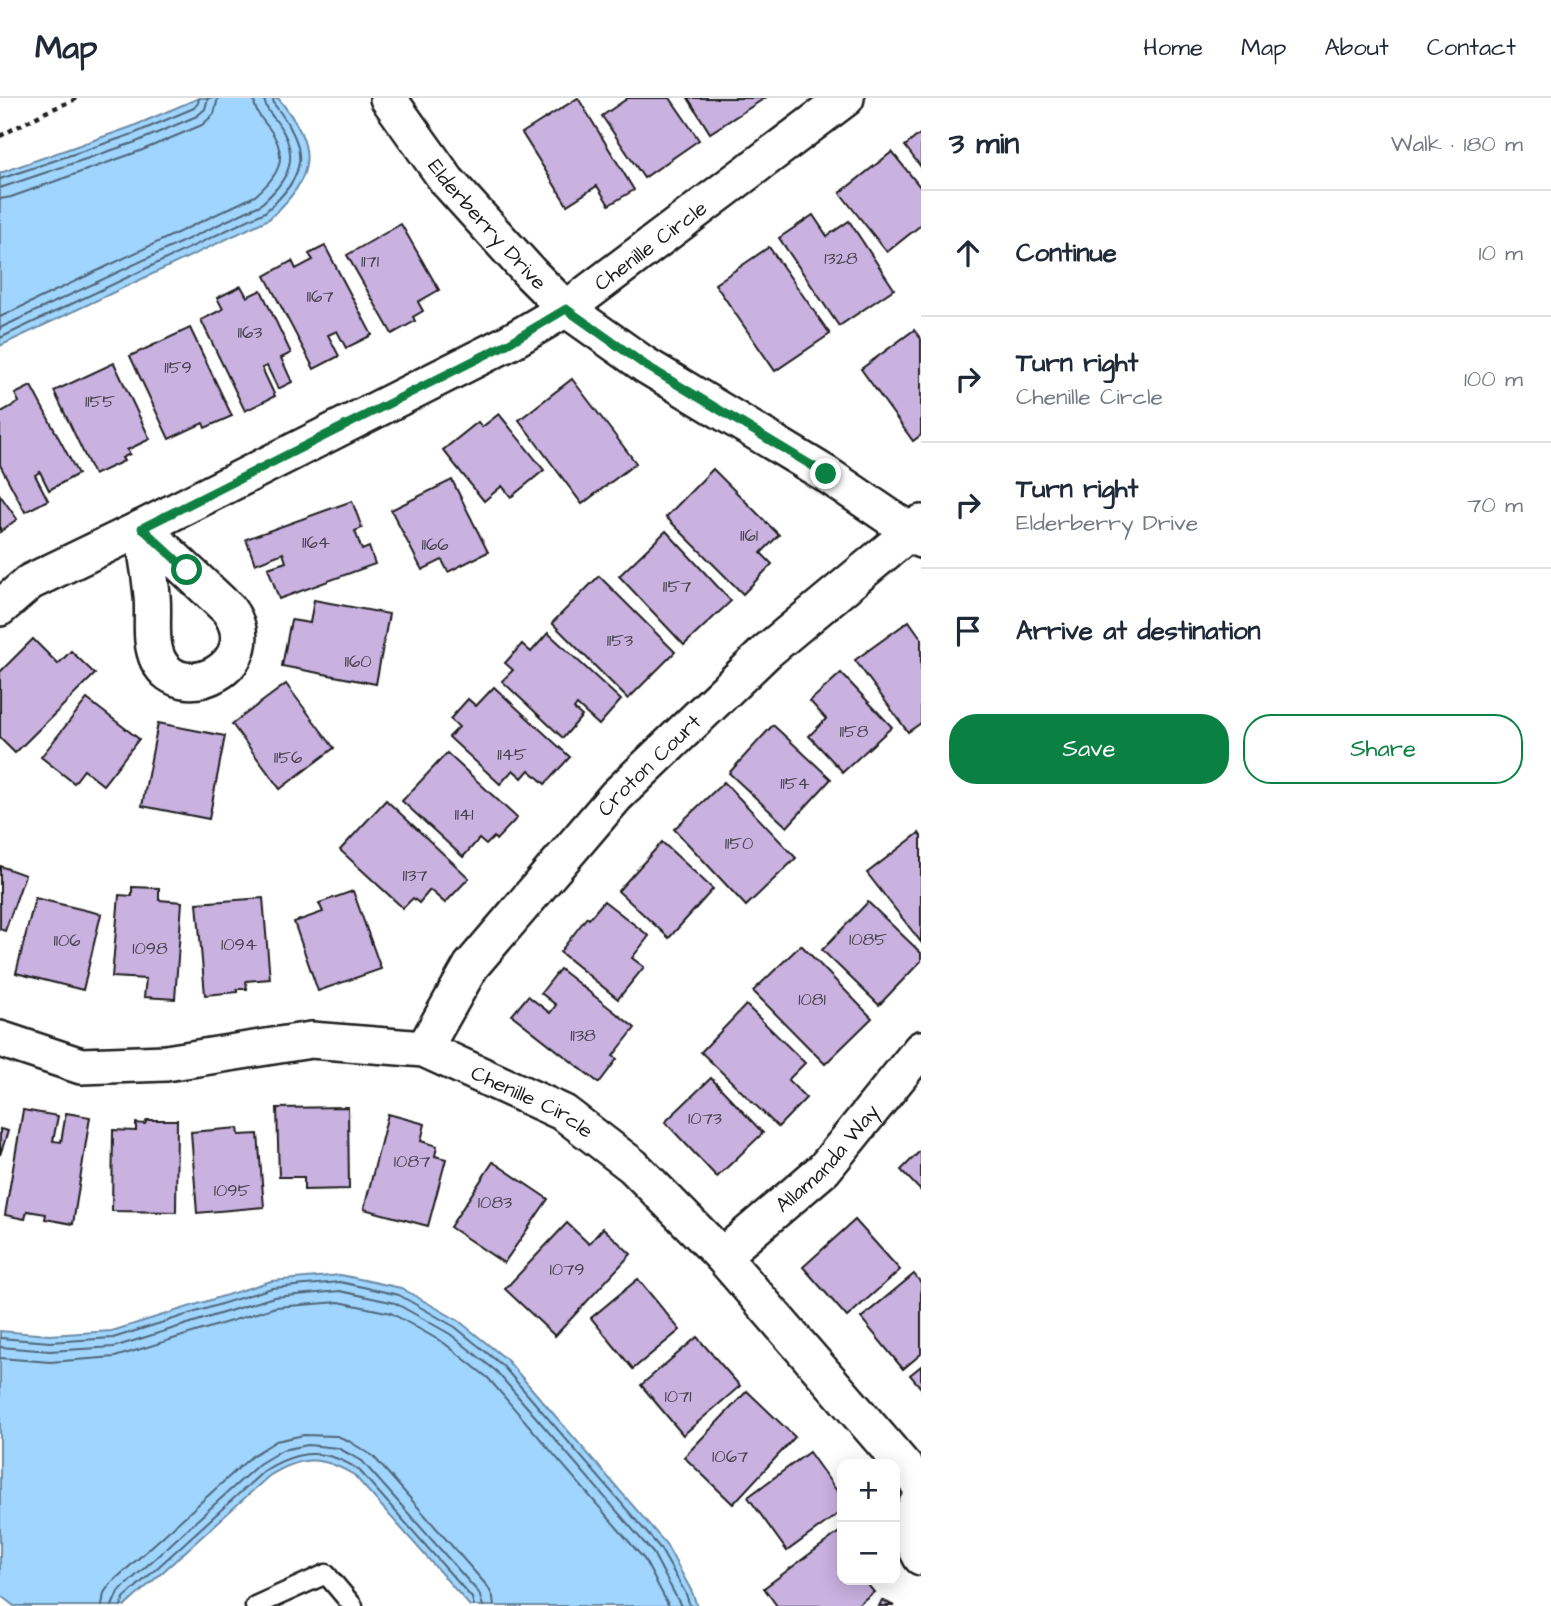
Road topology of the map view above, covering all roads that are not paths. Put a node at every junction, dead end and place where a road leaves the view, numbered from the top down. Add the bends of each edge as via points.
1 (388, 98) edge
2 (846, 98) edge
3 (566, 309) junction
4 (917, 531) edge
5 (0, 608) edge
6 (0, 1040) edge
7 (424, 1049) junction
8 (921, 1049) edge
9 (722, 1256) junction
10 (921, 1486) edge
11 (921, 1499) edge
12 (921, 1557) edge
13 (255, 1606) edge
14 (353, 1606) edge

1 - 3 street, Elderberry Drive via 447,181
2 - 3 street, Chenille Circle
3 - 4 street, Elderberry Drive via 645,365
3 - 5 street, Chenille Circle via 509,343 30,582
4 - 7 street, Croton Court via 766,652 616,796 471,965
6 - 7 street, Chenille Circle via 81,1066 166,1063 311,1040
7 - 9 street, Chenille Circle via 564,1113 633,1166
8 - 9 street, Allamanda Way via 824,1168
9 - 10 street, Chenille Circle
11 - 12 street via 911,1532
13 - 14 lane via 326,1574

